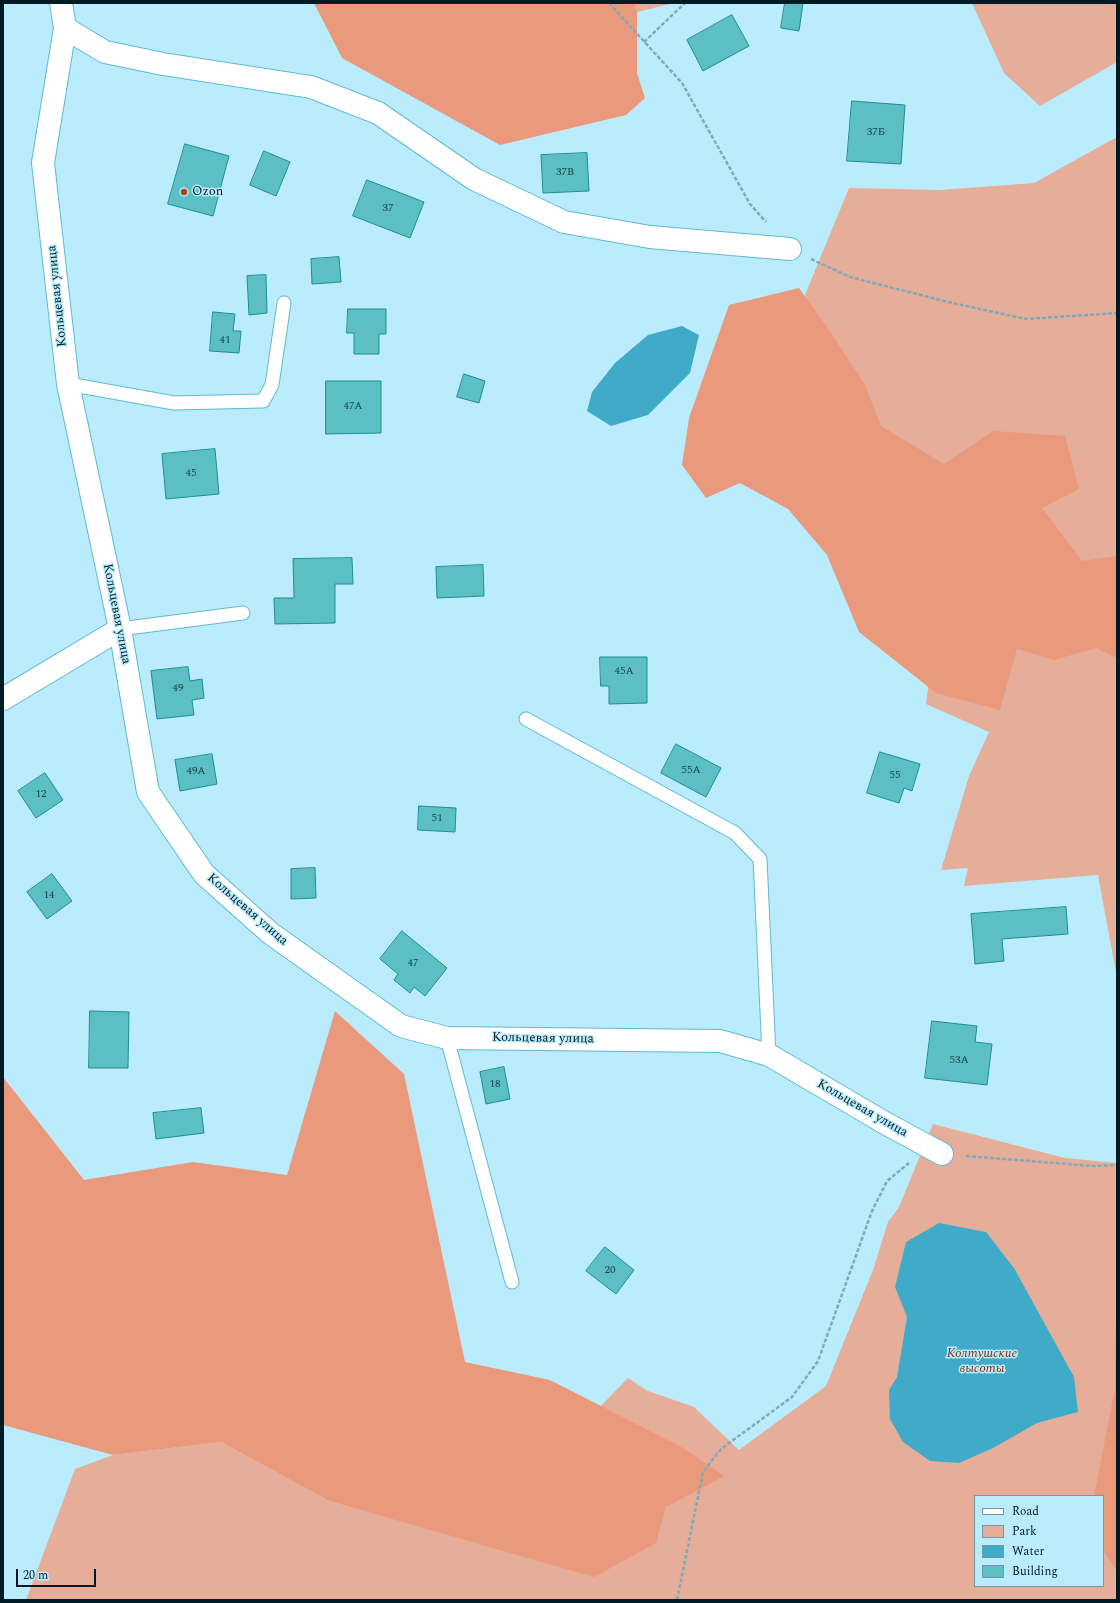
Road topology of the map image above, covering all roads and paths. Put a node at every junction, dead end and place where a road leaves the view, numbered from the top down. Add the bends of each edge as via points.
1 (61, 3) edge
2 (609, 3) edge
3 (685, 3) edge
4 (64, 28) junction
5 (644, 42) junction
6 (790, 249) junction
7 (284, 303) dead end
8 (1117, 313) edge
9 (68, 384) junction
10 (243, 613) dead end
11 (120, 629) junction
12 (3, 699) edge
13 (526, 719) dead end
14 (447, 1038) junction
15 (769, 1055) junction
16 (942, 1154) junction
17 (1117, 1165) edge
18 (512, 1282) dead end
19 (677, 1600) edge

1 - 4 street, Кольцевая улица
2 - 5 path
3 - 5 path
4 - 6 street via 105,52 163,64 310,87 378,113 474,179 564,222 650,237
4 - 9 street, Кольцевая улица via 43,163
5 - 6 path via 682,83 750,204
6 - 8 path via 850,277 1026,319
7 - 9 lane via 272,385 263,401 174,403
9 - 11 street, Кольцевая улица
10 - 11 lane
11 - 12 street
11 - 14 street, Кольцевая улица via 148,792 204,874 270,933 401,1026
13 - 15 lane via 735,833 760,859
14 - 15 street, Кольцевая улица via 720,1041
14 - 18 lane
15 - 16 street, Кольцевая улица
16 - 17 path via 1092,1166
16 - 19 path via 913,1160 887,1181 872,1211 818,1361 792,1397 721,1449 703,1472

